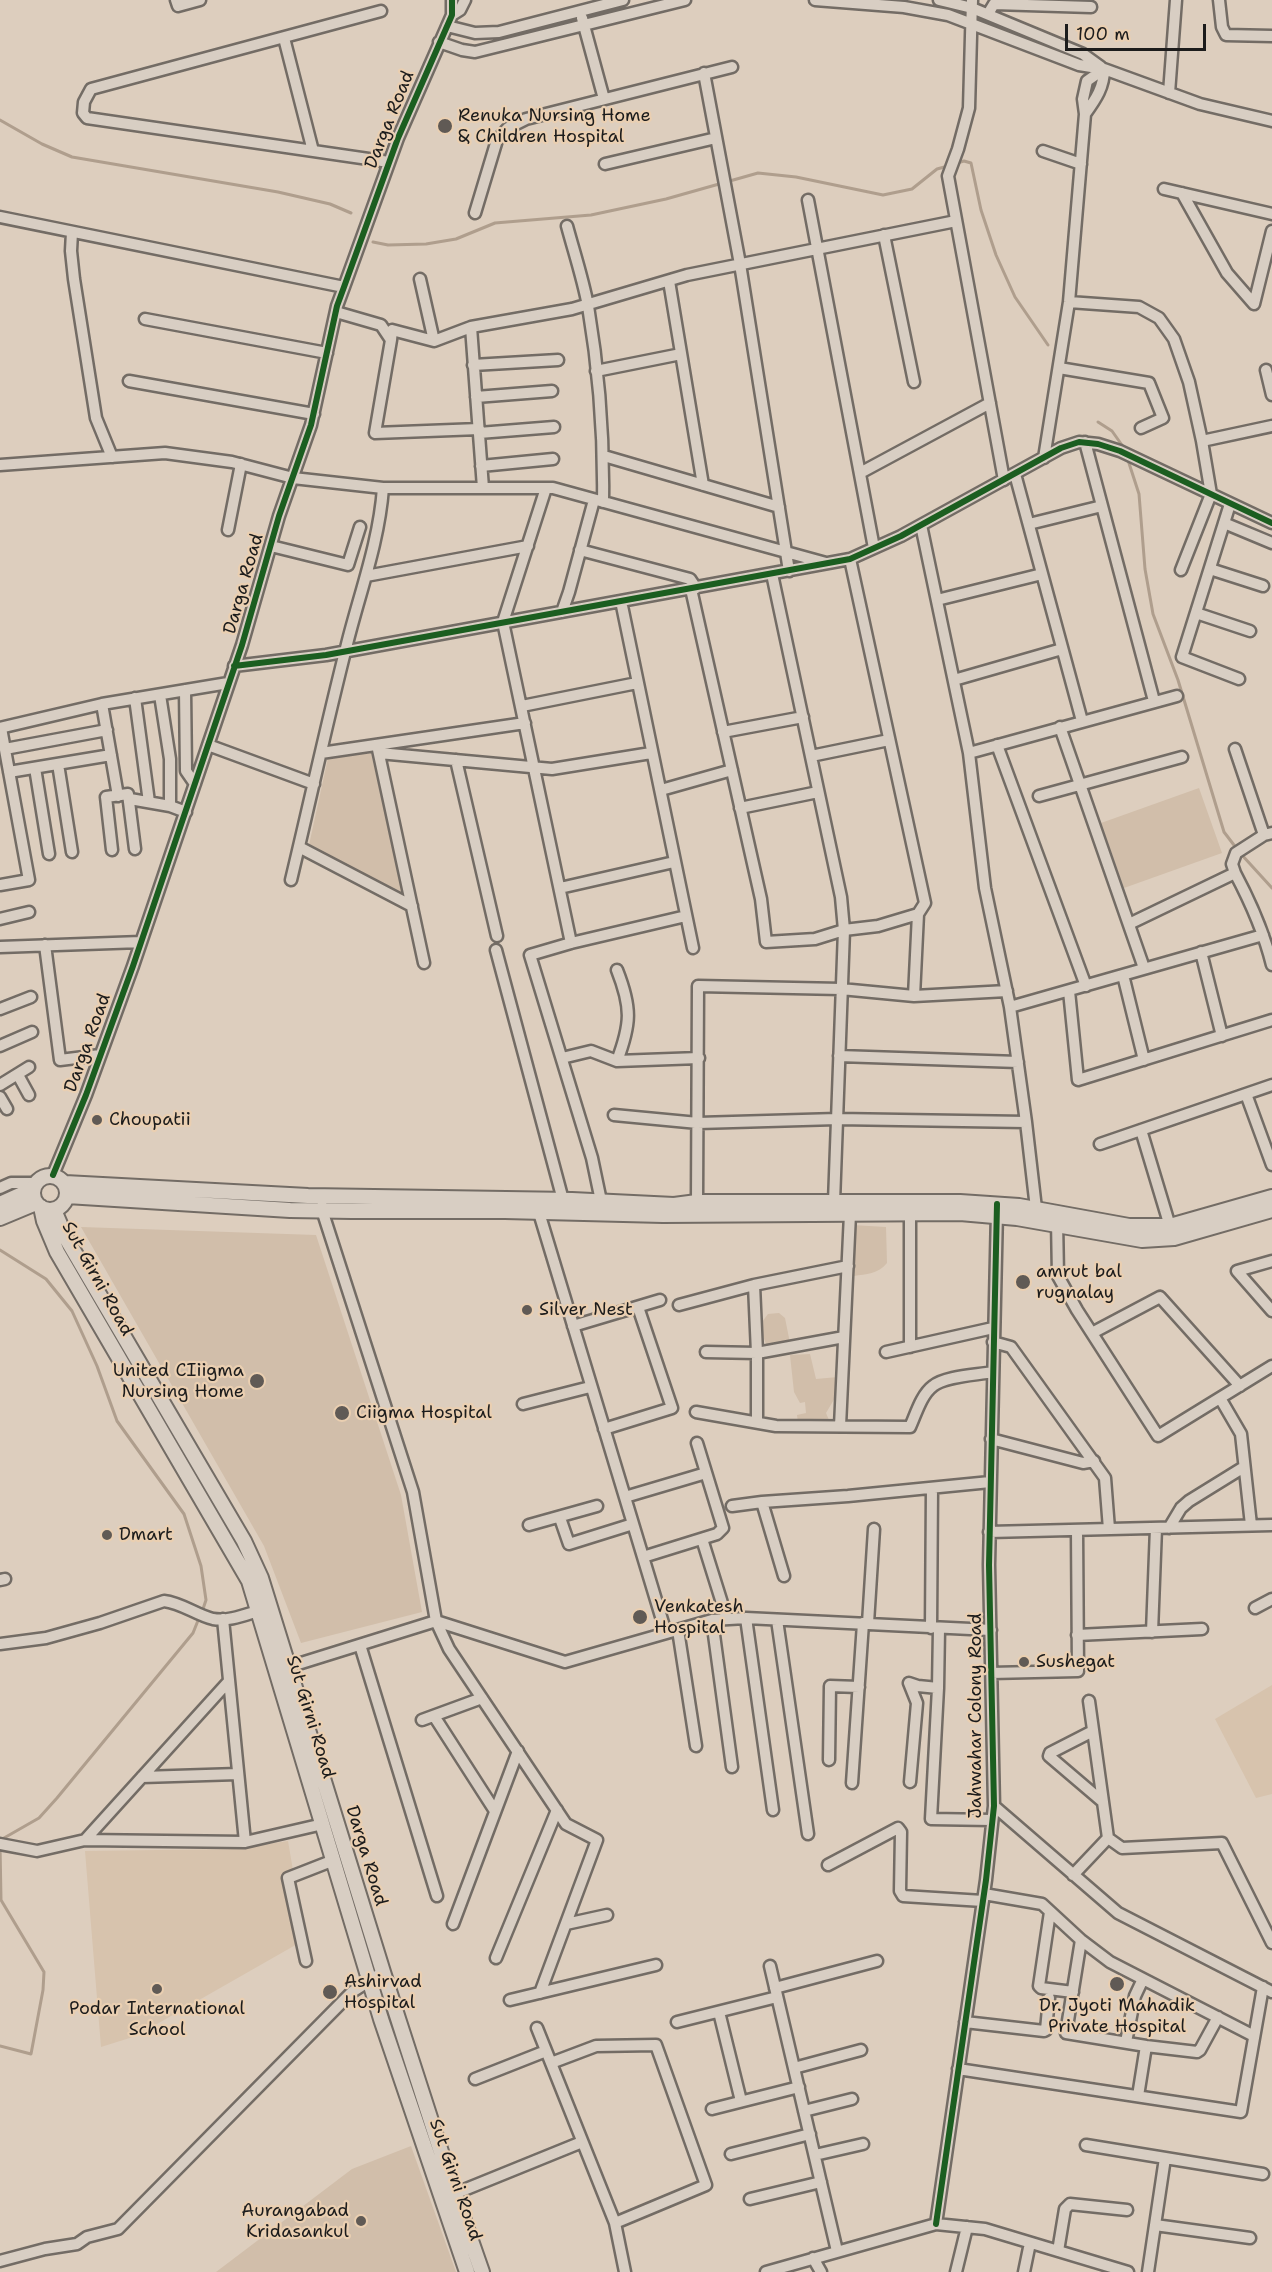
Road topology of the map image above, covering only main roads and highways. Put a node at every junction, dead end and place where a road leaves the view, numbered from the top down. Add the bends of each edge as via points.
1 (62, 1185) junction
2 (1272, 1197) edge
3 (40, 1199) junction
4 (0, 1204) edge
5 (536, 1205) junction
6 (997, 1210) junction
7 (1272, 1210) edge
8 (0, 1218) edge
9 (1172, 1232) junction
10 (282, 1669) junction
11 (448, 2196) junction
12 (467, 2272) edge
13 (482, 2272) edge

1 - 3 main road via 65,1202
1 - 3 main road via 46,1175
1 - 5 main road via 322,1203
2 - 9 main road
3 - 4 main road via 14,1198
3 - 8 main road
3 - 10 main road, Darga Road via 244,1541 261,1578 264,1609
5 - 6 main road via 663,1215
5 - 6 main road via 563,1200 674,1205 960,1202
6 - 9 main road via 1057,1219 1142,1240
7 - 9 main road
10 - 11 main road, Darga Road via 383,1972
10 - 11 main road, Sut Girni Road via 370,1981
11 - 12 main road, Sut Girni Road
11 - 13 main road, Darga Road

